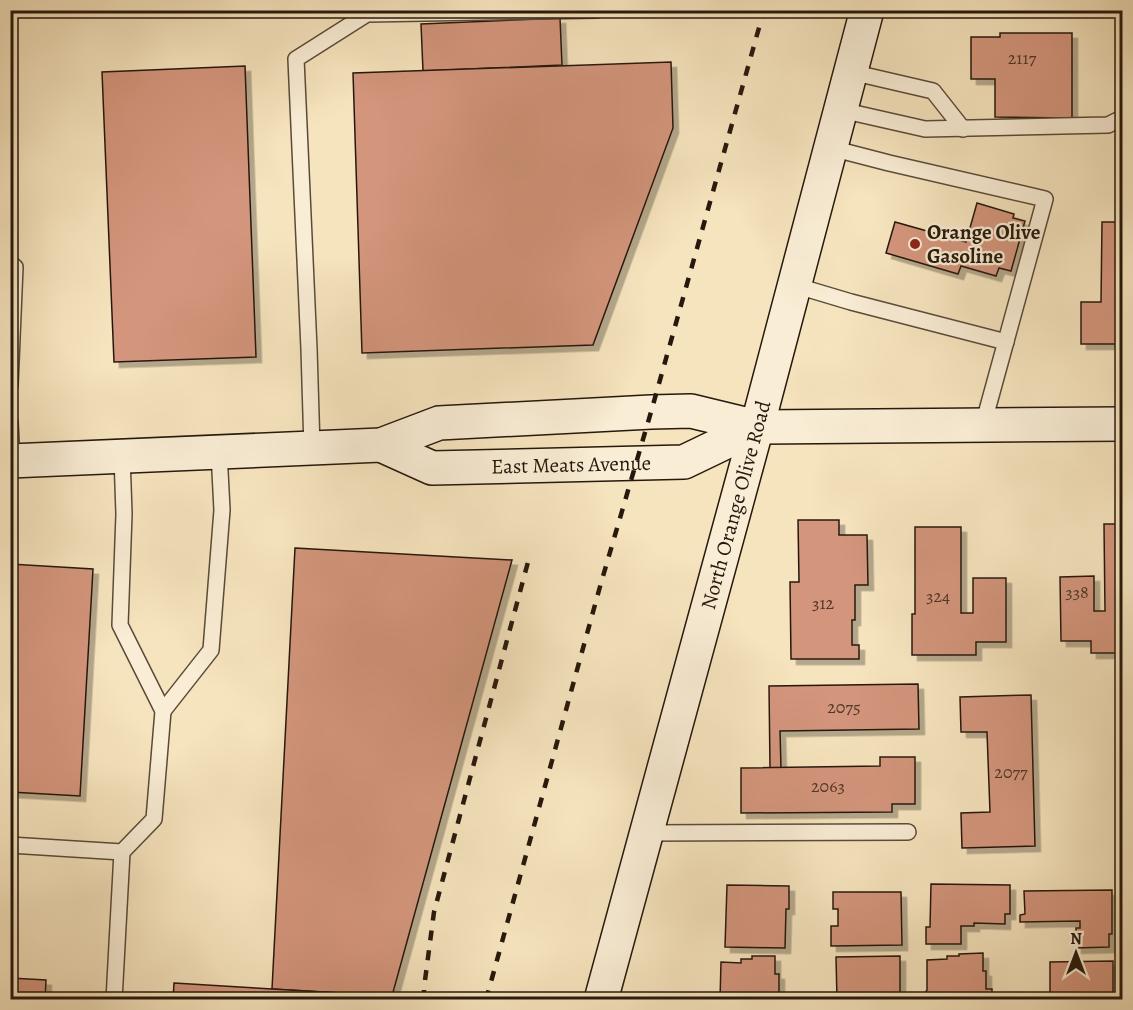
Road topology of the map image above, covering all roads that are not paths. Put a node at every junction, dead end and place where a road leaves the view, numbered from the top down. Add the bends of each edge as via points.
1 (597, 10) edge
2 (867, 10) edge
3 (851, 72) junction
4 (841, 110) junction
5 (1122, 118) edge
6 (963, 129) junction
7 (831, 148) junction
8 (10, 263) edge
9 (794, 285) junction
10 (1006, 342) junction
11 (10, 385) edge
12 (10, 422) edge
13 (1122, 424) edge
14 (983, 425) junction
15 (757, 427) junction
16 (381, 446) junction
17 (312, 448) junction
18 (219, 452) junction
19 (122, 456) junction
20 (11, 461) edge
21 (163, 711) junction
22 (908, 832) dead end
23 (646, 833) junction
24 (10, 845) edge
25 (122, 852) junction
26 (114, 999) edge
27 (601, 999) edge

1 - 17 lane via 367,14 296,60
2 - 3 street, North Orange Olive Road
3 - 4 street, North Orange Olive Road
3 - 6 lane via 933,91
4 - 6 lane via 925,129
4 - 7 street, North Orange Olive Road
5 - 6 lane via 1108,125
7 - 9 street, North Orange Olive Road
7 - 10 lane via 1045,199
8 - 11 lane via 15,267
9 - 10 lane
9 - 15 street, North Orange Olive Road
10 - 14 lane
12 - 20 lane
13 - 14 street, East Meats Avenue
14 - 15 street, East Meats Avenue
15 - 16 street, East Meats Avenue via 691,411 651,412 439,423
15 - 16 street, East Meats Avenue via 684,462 432,468
15 - 23 street, North Orange Olive Road
16 - 17 street, East Meats Avenue
17 - 18 street, East Meats Avenue
18 - 19 street, East Meats Avenue
18 - 21 lane via 222,510 211,650
19 - 20 street, East Meats Avenue
19 - 21 lane via 120,625
21 - 25 lane via 154,819
22 - 23 lane
23 - 27 street, North Orange Olive Road
24 - 25 lane
25 - 26 lane

